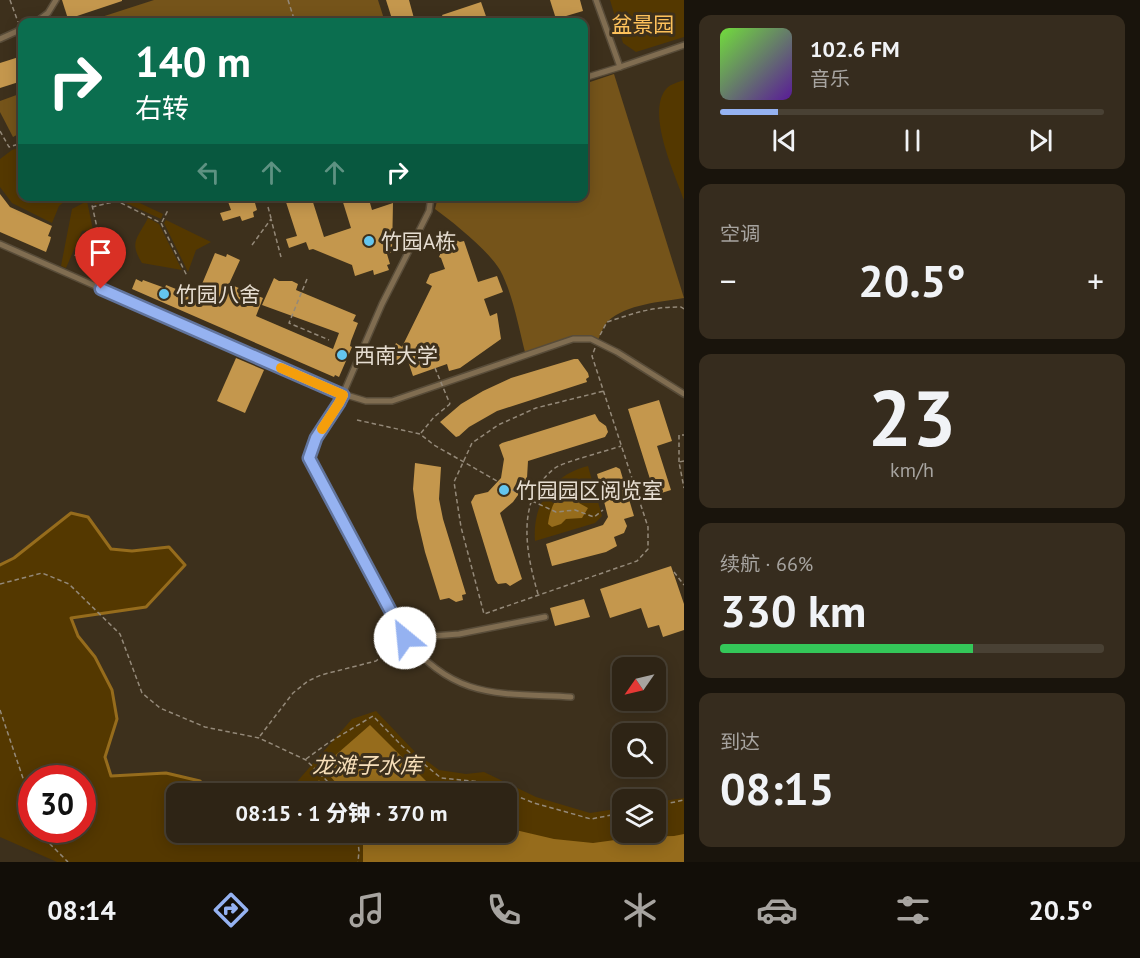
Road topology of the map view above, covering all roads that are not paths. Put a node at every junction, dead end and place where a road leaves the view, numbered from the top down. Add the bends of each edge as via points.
1 (56, 0) edge
2 (596, 0) edge
3 (41, 18) edge
4 (18, 31) edge
5 (0, 39) edge
6 (684, 45) edge
7 (620, 67) junction
8 (588, 77) edge
9 (430, 201) edge
10 (0, 244) edge
11 (343, 394) junction
12 (684, 394) edge
13 (545, 617) dead end
14 (403, 634) junction
15 (571, 697) dead end

1 - 3 lane
2 - 7 lane
4 - 5 lane
6 - 7 lane
7 - 8 lane
9 - 11 lane via 429,212 382,304
10 - 11 lane
11 - 12 lane via 384,402 573,339 591,339
11 - 14 lane via 316,438 309,458
13 - 14 lane via 459,634
14 - 15 lane via 416,652 464,686 489,692

